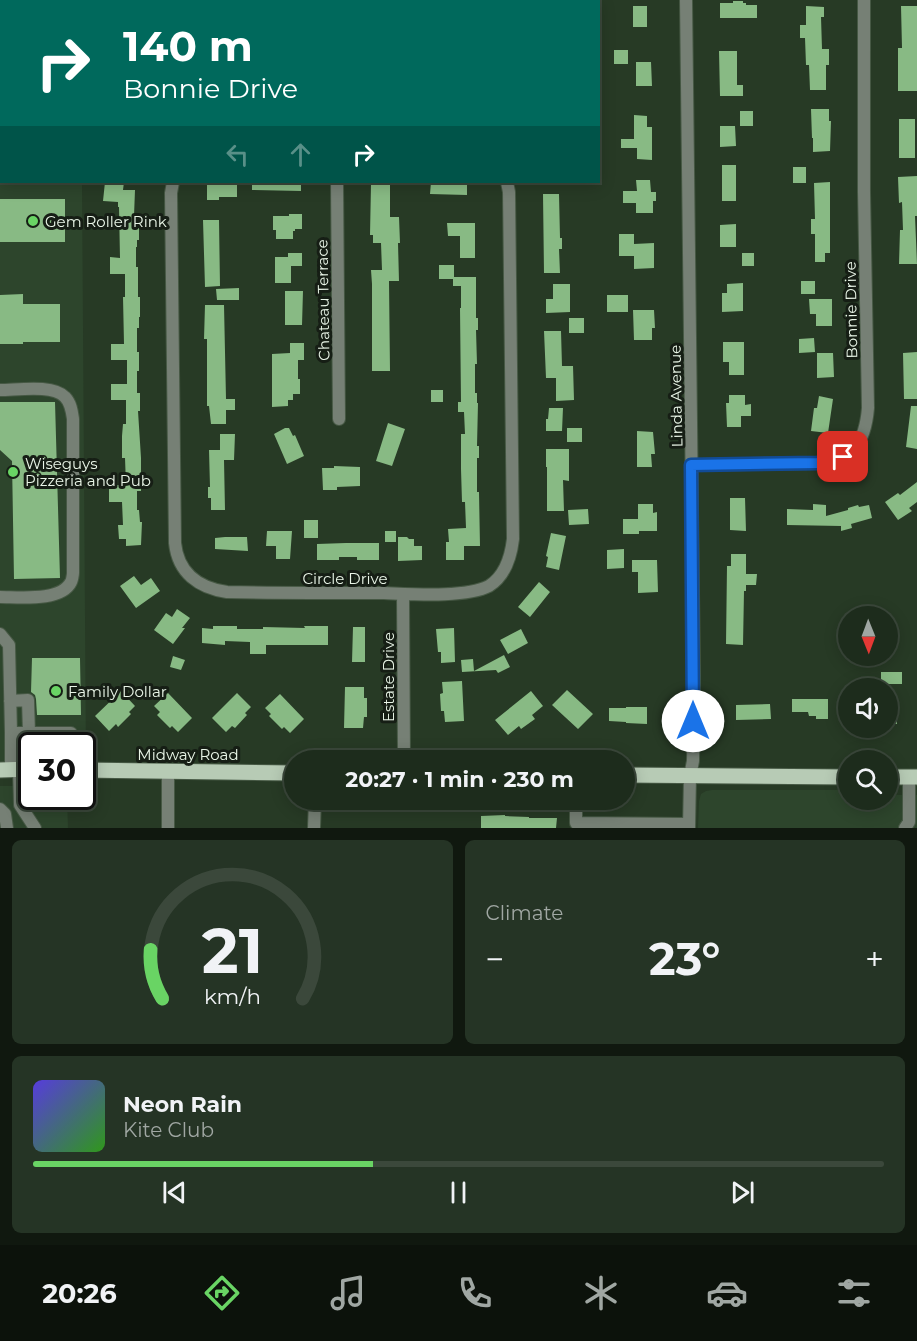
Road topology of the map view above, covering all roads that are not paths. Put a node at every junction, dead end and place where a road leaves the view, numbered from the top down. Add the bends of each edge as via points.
1 (686, 0) edge
2 (864, 0) edge
3 (173, 183) edge
4 (337, 183) edge
5 (507, 183) edge
6 (0, 390) edge
7 (339, 419) dead end
8 (691, 465) junction
9 (403, 594) junction
10 (0, 597) edge
11 (0, 634) edge
12 (0, 643) edge
13 (10, 684) junction
14 (10, 701) junction
15 (7, 726) edge
16 (25, 732) edge
17 (28, 732) edge
18 (404, 750) edge
19 (15, 770) edge
20 (96, 770) edge
21 (168, 771) junction
22 (284, 773) edge
23 (635, 775) edge
24 (690, 776) junction
25 (838, 777) edge
26 (913, 777) edge
27 (0, 809) edge
28 (315, 810) edge
29 (576, 810) edge
30 (907, 825) edge
31 (5, 826) edge
32 (689, 826) edge
33 (35, 828) edge
34 (168, 828) edge
35 (314, 828) edge

1 - 8 street, Linda Avenue
2 - 8 street, Bonnie Drive via 868,408 863,437 851,452 831,462
3 - 9 street, Circle Drive via 175,543 181,565 195,581 227,592
4 - 7 street, Chateau Terrace
5 - 9 street, Circle Drive via 512,551 489,586 465,593
6 - 10 street via 55,391 70,406 73,573 66,588 57,594
8 - 24 street, Linda Avenue via 694,675
9 - 18 street, Estate Drive
11 - 13 street via 9,645
12 - 13 street via 3,676
13 - 14 street
14 - 15 street
14 - 17 street via 28,700
15 - 16 street
15 - 19 street
19 - 33 street via 20,806
20 - 21 main road, Midway Road
21 - 22 main road, Midway Road
21 - 34 street
23 - 24 main road
24 - 25 main road
24 - 32 street, Linda Avenue
26 - 30 street
27 - 31 street via 5,814
28 - 35 street
29 - 32 street via 576,823

